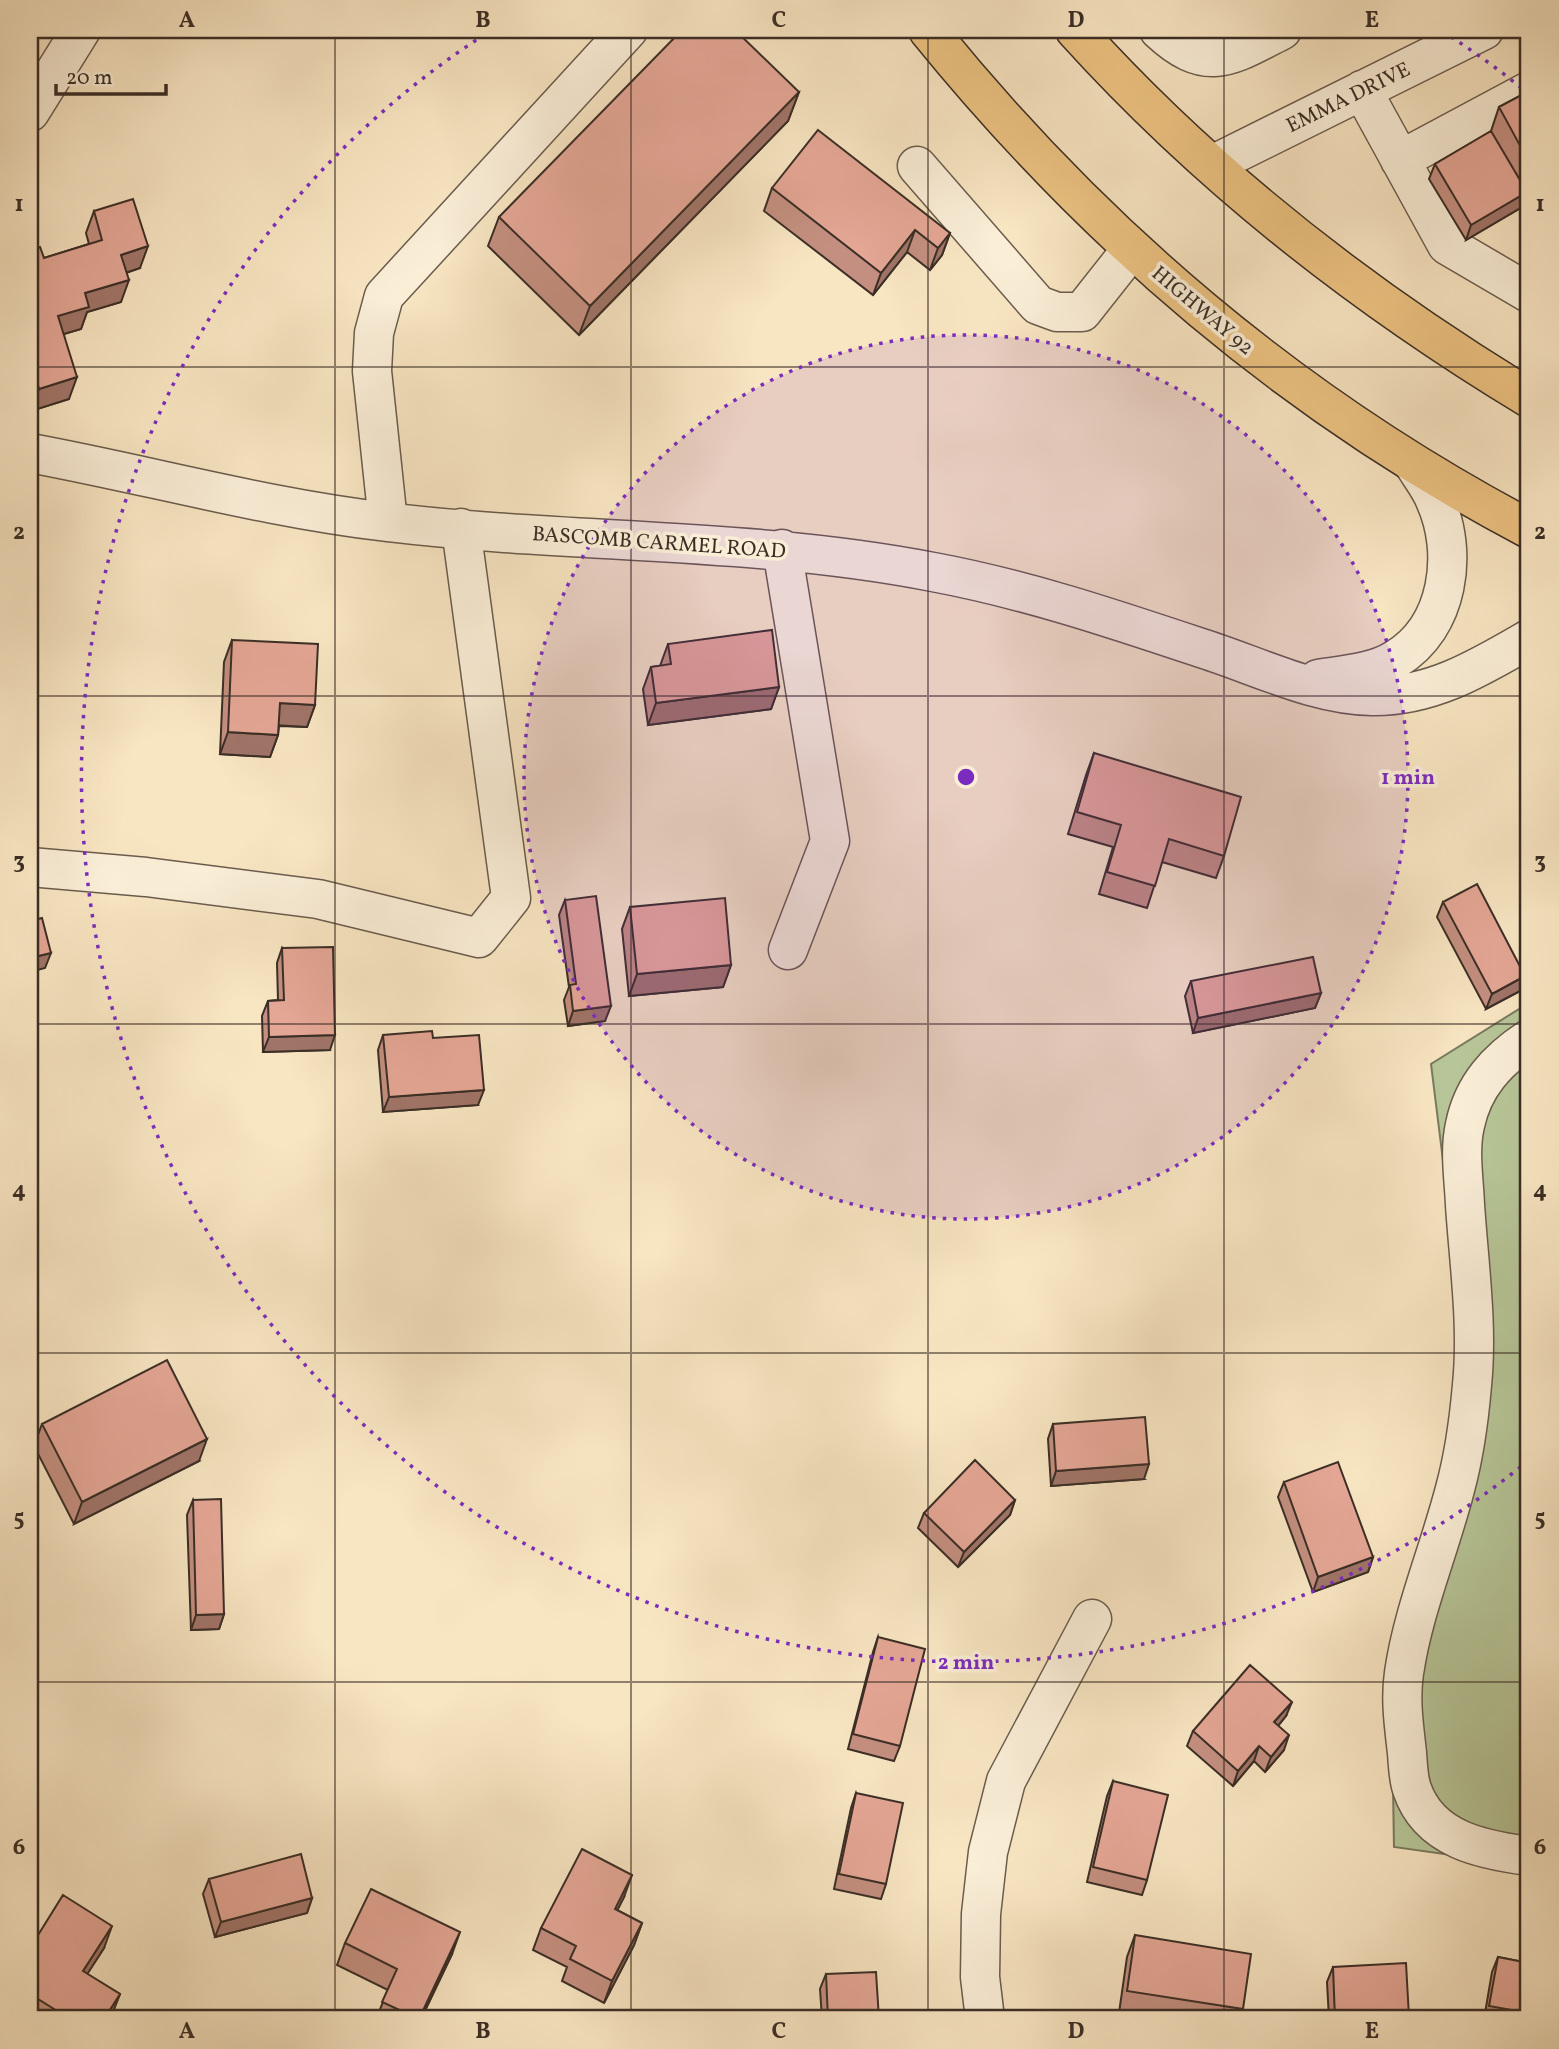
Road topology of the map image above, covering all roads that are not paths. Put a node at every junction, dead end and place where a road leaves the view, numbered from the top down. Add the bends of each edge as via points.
1 (81, 30) edge
2 (628, 30) edge
3 (928, 30) edge
4 (1075, 30) edge
5 (1159, 30) edge
6 (1282, 30) edge
7 (1485, 30) edge
8 (1362, 90) junction
9 (1529, 91) edge
10 (30, 112) edge
11 (1400, 160) junction
12 (1212, 165) junction
13 (917, 166) dead end
14 (1131, 250) junction
15 (1529, 293) edge
16 (1529, 398) edge
17 (30, 453) edge
18 (1413, 463) junction
19 (388, 522) junction
20 (461, 528) junction
21 (1529, 529) edge
22 (782, 549) junction
23 (1529, 639) edge
24 (1279, 674) junction
25 (30, 867) edge
26 (788, 950) dead end
27 (1529, 1039) edge
28 (1092, 1619) dead end
29 (1529, 1856) edge
30 (985, 2019) edge

1 - 10 street
2 - 19 street via 384,296 374,333 372,371
3 - 14 main road, HIGHWAY 92 via 1029,147
4 - 12 main road via 1123,83
5 - 6 street via 1179,48 1203,57 1230,57
7 - 8 street, EMMA DRIVE
8 - 11 street
8 - 12 street, EMMA DRIVE
9 - 11 street
11 - 15 street via 1447,245
12 - 16 main road via 1377,299
13 - 14 street via 1038,305 1057,312 1082,312
14 - 18 main road, HIGHWAY 92 via 1265,362
17 - 19 street, BASCOMB CARMEL ROAD via 251,500
18 - 21 main road, HIGHWAY 92
18 - 24 street, BASCOMB CARMEL ROAD via 1435,500 1445,534 1447,574 1440,608 1421,637 1396,659 1361,672 1319,679
19 - 20 street, BASCOMB CARMEL ROAD
20 - 22 street, BASCOMB CARMEL ROAD
20 - 25 street via 511,898 480,938 318,899
22 - 24 street, BASCOMB CARMEL ROAD via 925,570 1024,593
22 - 26 street via 830,841
23 - 24 street, BASCOMB CARMEL ROAD via 1448,683 1403,695 1368,696 1315,688
27 - 29 street via 1486,1075 1464,1127 1473,1327 1471,1394 1455,1488 1404,1674 1402,1711 1412,1788 1430,1819 1450,1836 1480,1848
28 - 30 street via 1006,1781 988,1852 981,1914 979,1977

